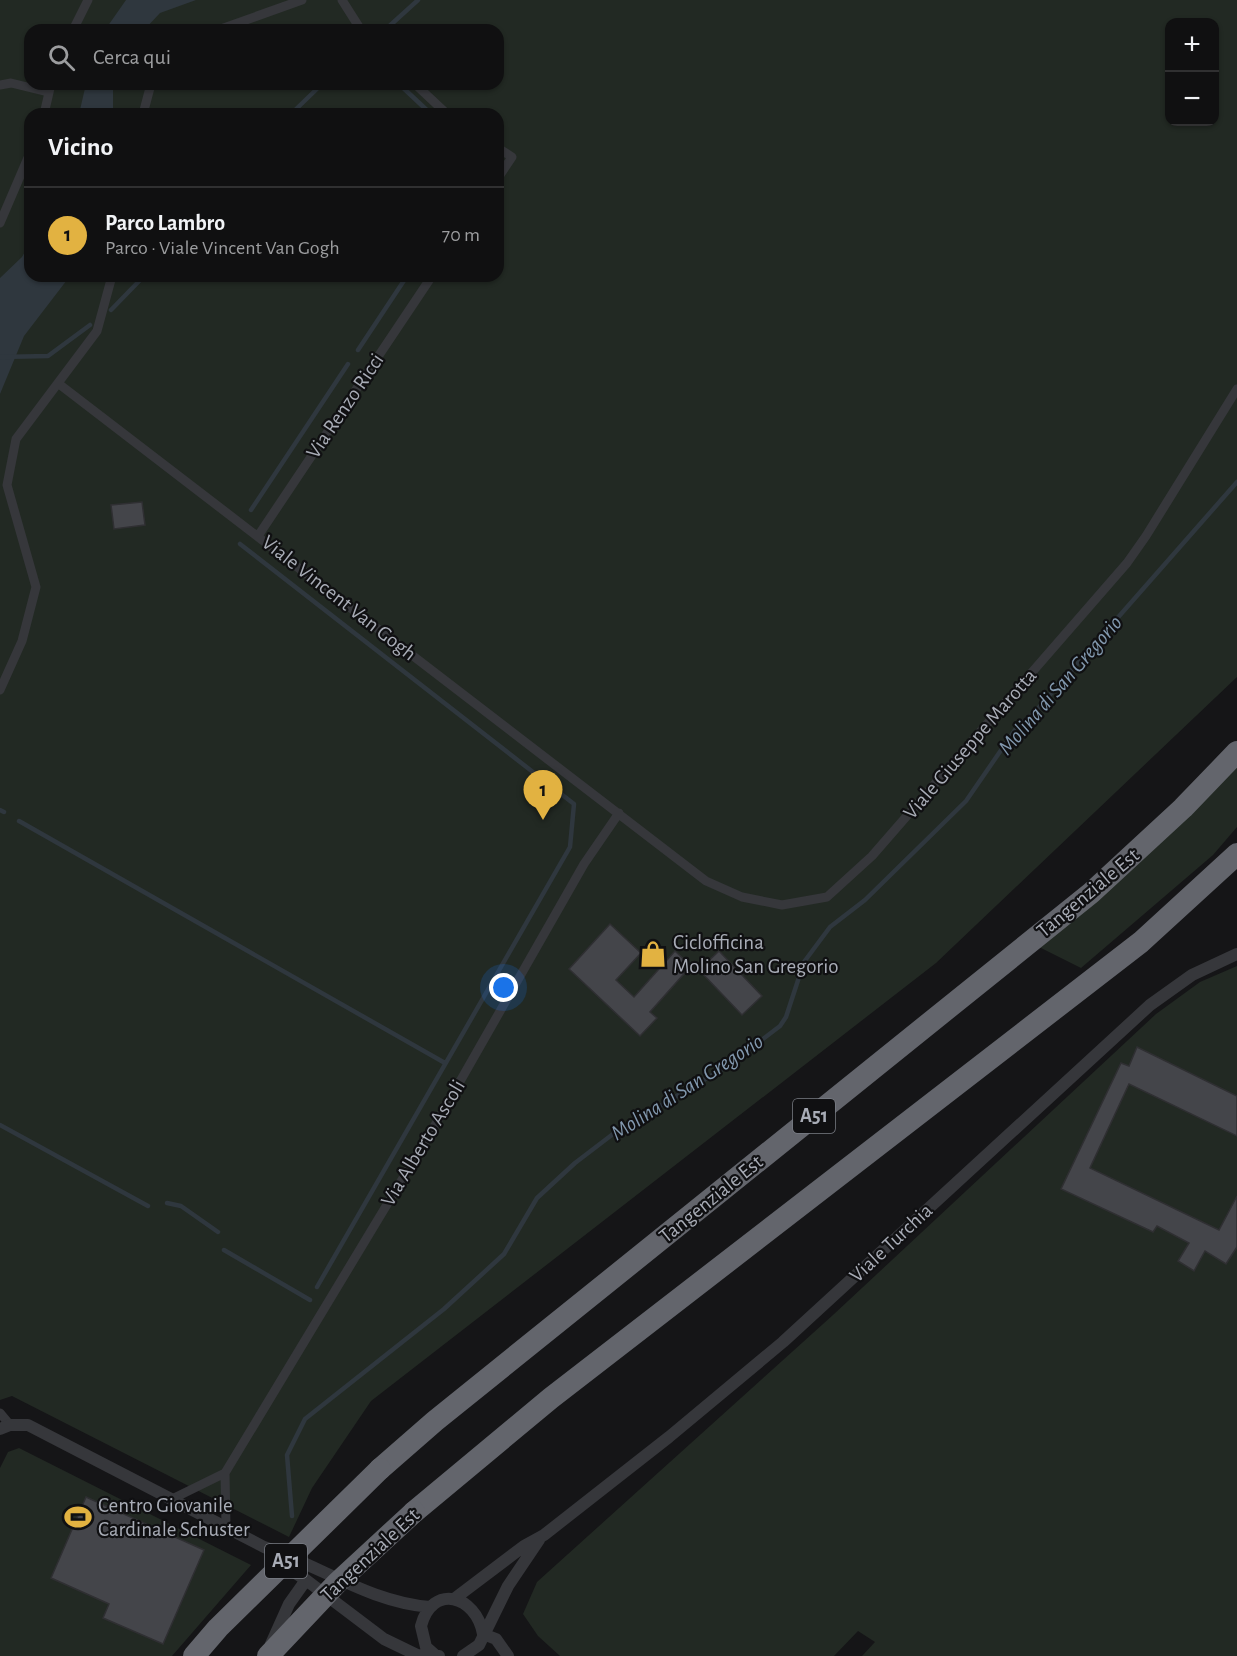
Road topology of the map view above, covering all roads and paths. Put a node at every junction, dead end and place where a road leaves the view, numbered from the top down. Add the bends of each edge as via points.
1 (88, 0) edge
2 (302, 0) edge
3 (342, 0) edge
4 (76, 24) edge
5 (235, 24) edge
6 (357, 24) edge
7 (0, 85) edge
8 (24, 85) edge
9 (50, 90) edge
10 (149, 90) edge
11 (422, 90) edge
12 (45, 108) edge
13 (145, 108) edge
14 (441, 108) edge
15 (504, 152) edge
16 (24, 167) edge
17 (504, 169) edge
18 (0, 224) edge
19 (110, 282) edge
20 (428, 282) edge
21 (59, 384) junction
22 (1237, 389) edge
23 (258, 536) junction
24 (0, 690) edge
25 (1237, 752) edge
26 (619, 813) junction
27 (1237, 854) edge
28 (1237, 954) edge
29 (0, 1413) edge
30 (5, 1427) edge
31 (225, 1473) junction
32 (172, 1499) junction
33 (226, 1527) junction
34 (544, 1535) junction
35 (264, 1547) junction
36 (306, 1580) junction
37 (454, 1599) junction
38 (430, 1607) junction
39 (483, 1634) junction
40 (437, 1655) edge
41 (194, 1656) edge
42 (267, 1656) edge
43 (463, 1656) edge
44 (508, 1656) edge

1 - 4 street
2 - 5 street
3 - 6 street
7 - 8 street
9 - 12 street
10 - 13 street
11 - 14 street
15 - 17 street via 512,157
16 - 18 street
19 - 21 street via 97,330
20 - 23 street, Via Renzo Ricci
21 - 23 street, Viale Vincent Van Gogh
21 - 24 street via 16,439 7,485 36,586 22,641
22 - 26 street, Viale Giuseppe Marotta via 1127,563 872,856 827,897 782,904 742,897 706,881
23 - 26 street, Viale Vincent Van Gogh
25 - 41 highway, Tangenziale Est / A51, bridge via 1091,893 435,1421 380,1469
26 - 31 street, Via Alberto Ascoli via 584,864 438,1120
27 - 42 highway, Tangenziale Est / A51, bridge via 1141,942 550,1398 414,1512 337,1583
28 - 34 street, Viale Turchia via 1192,975 1150,1005 783,1342
29 - 30 street
30 - 32 street via 28,1425
31 - 32 street
31 - 33 street
32 - 33 street
33 - 35 street
34 - 37 street, Viale Turchia
34 - 39 street, Viale Turchia via 508,1586
35 - 36 street via 280,1564
35 - 38 street via 367,1594
36 - 40 street via 384,1639 417,1654
36 - 42 street via 289,1604
37 - 38 street, Viale Turchia
37 - 39 street via 471,1606 481,1621
38 - 40 street via 421,1626 426,1647
39 - 43 street, Viale Turchia via 479,1645
39 - 44 street via 496,1639

